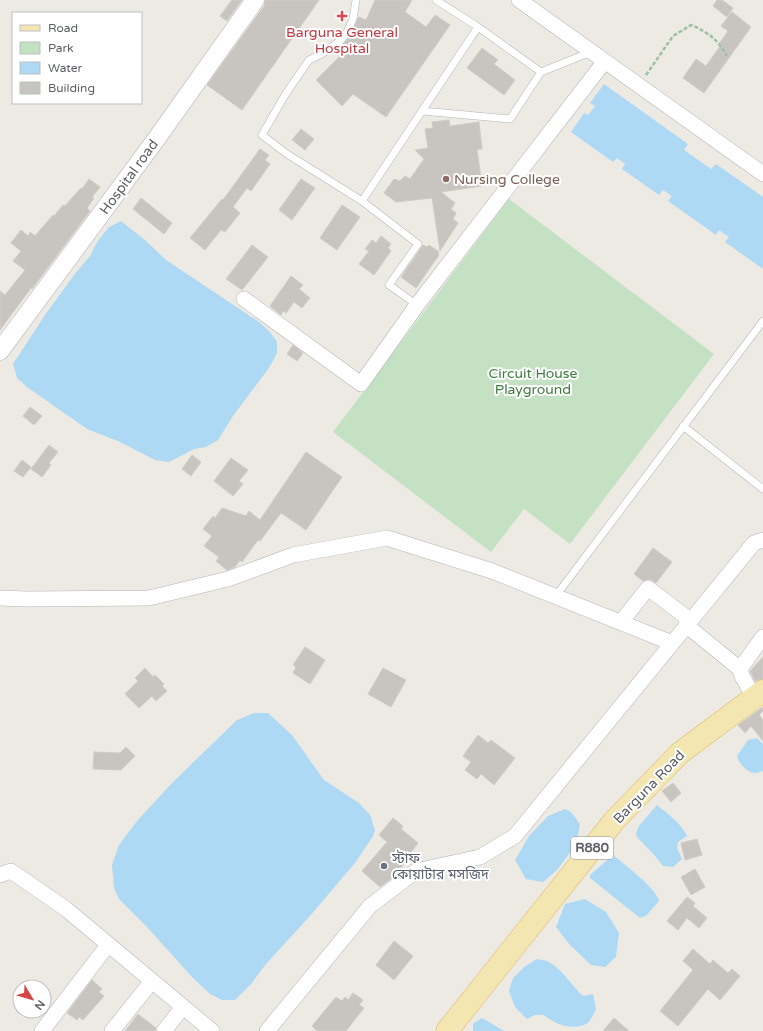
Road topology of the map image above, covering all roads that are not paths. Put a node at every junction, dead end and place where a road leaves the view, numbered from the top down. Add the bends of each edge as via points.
1 (255, 0) edge
2 (356, 0) edge
3 (436, 0) edge
4 (519, 0) edge
5 (478, 27) junction
6 (591, 52) junction
7 (605, 61) junction
8 (541, 72) junction
9 (422, 111) junction
10 (763, 174) edge
11 (362, 201) junction
12 (244, 299) dead end
13 (417, 305) junction
14 (761, 326) edge
15 (0, 351) edge
16 (683, 426) junction
17 (763, 489) edge
18 (763, 540) edge
19 (555, 596) junction
20 (0, 598) edge
21 (621, 622) junction
22 (688, 623) junction
23 (763, 637) edge
24 (672, 642) junction
25 (740, 669) junction
26 (758, 694) edge
27 (0, 875) edge
28 (108, 945) junction
29 (152, 981) junction
30 (183, 1007) junction
31 (42, 1031) edge
32 (112, 1031) edge
33 (164, 1031) edge
34 (212, 1031) edge
35 (267, 1031) edge
36 (446, 1031) edge

1 - 15 street, Hospital road
2 - 11 lane via 353,19 346,34 322,54 309,60 262,135 287,154
3 - 5 lane
4 - 6 street
5 - 8 lane
5 - 9 lane
6 - 7 street
6 - 8 lane
7 - 10 street
7 - 13 street
8 - 9 lane via 510,119
9 - 11 lane
11 - 13 lane via 418,244 389,285
12 - 13 street via 360,384
14 - 16 lane
16 - 17 lane
16 - 19 lane
18 - 22 street via 754,543
19 - 20 street via 492,571 386,538 292,555 228,580 149,598
19 - 21 street
21 - 22 street via 648,588
21 - 24 street
22 - 24 street
22 - 25 street
23 - 25 street
24 - 35 street via 514,836 480,857 416,871 370,906
25 - 26 street via 742,676
26 - 36 main road, Barguna Road / R880 via 680,753 614,821
27 - 28 street via 11,871 66,909
28 - 29 street
28 - 31 street
29 - 30 street
29 - 32 street
30 - 33 street
30 - 34 street

